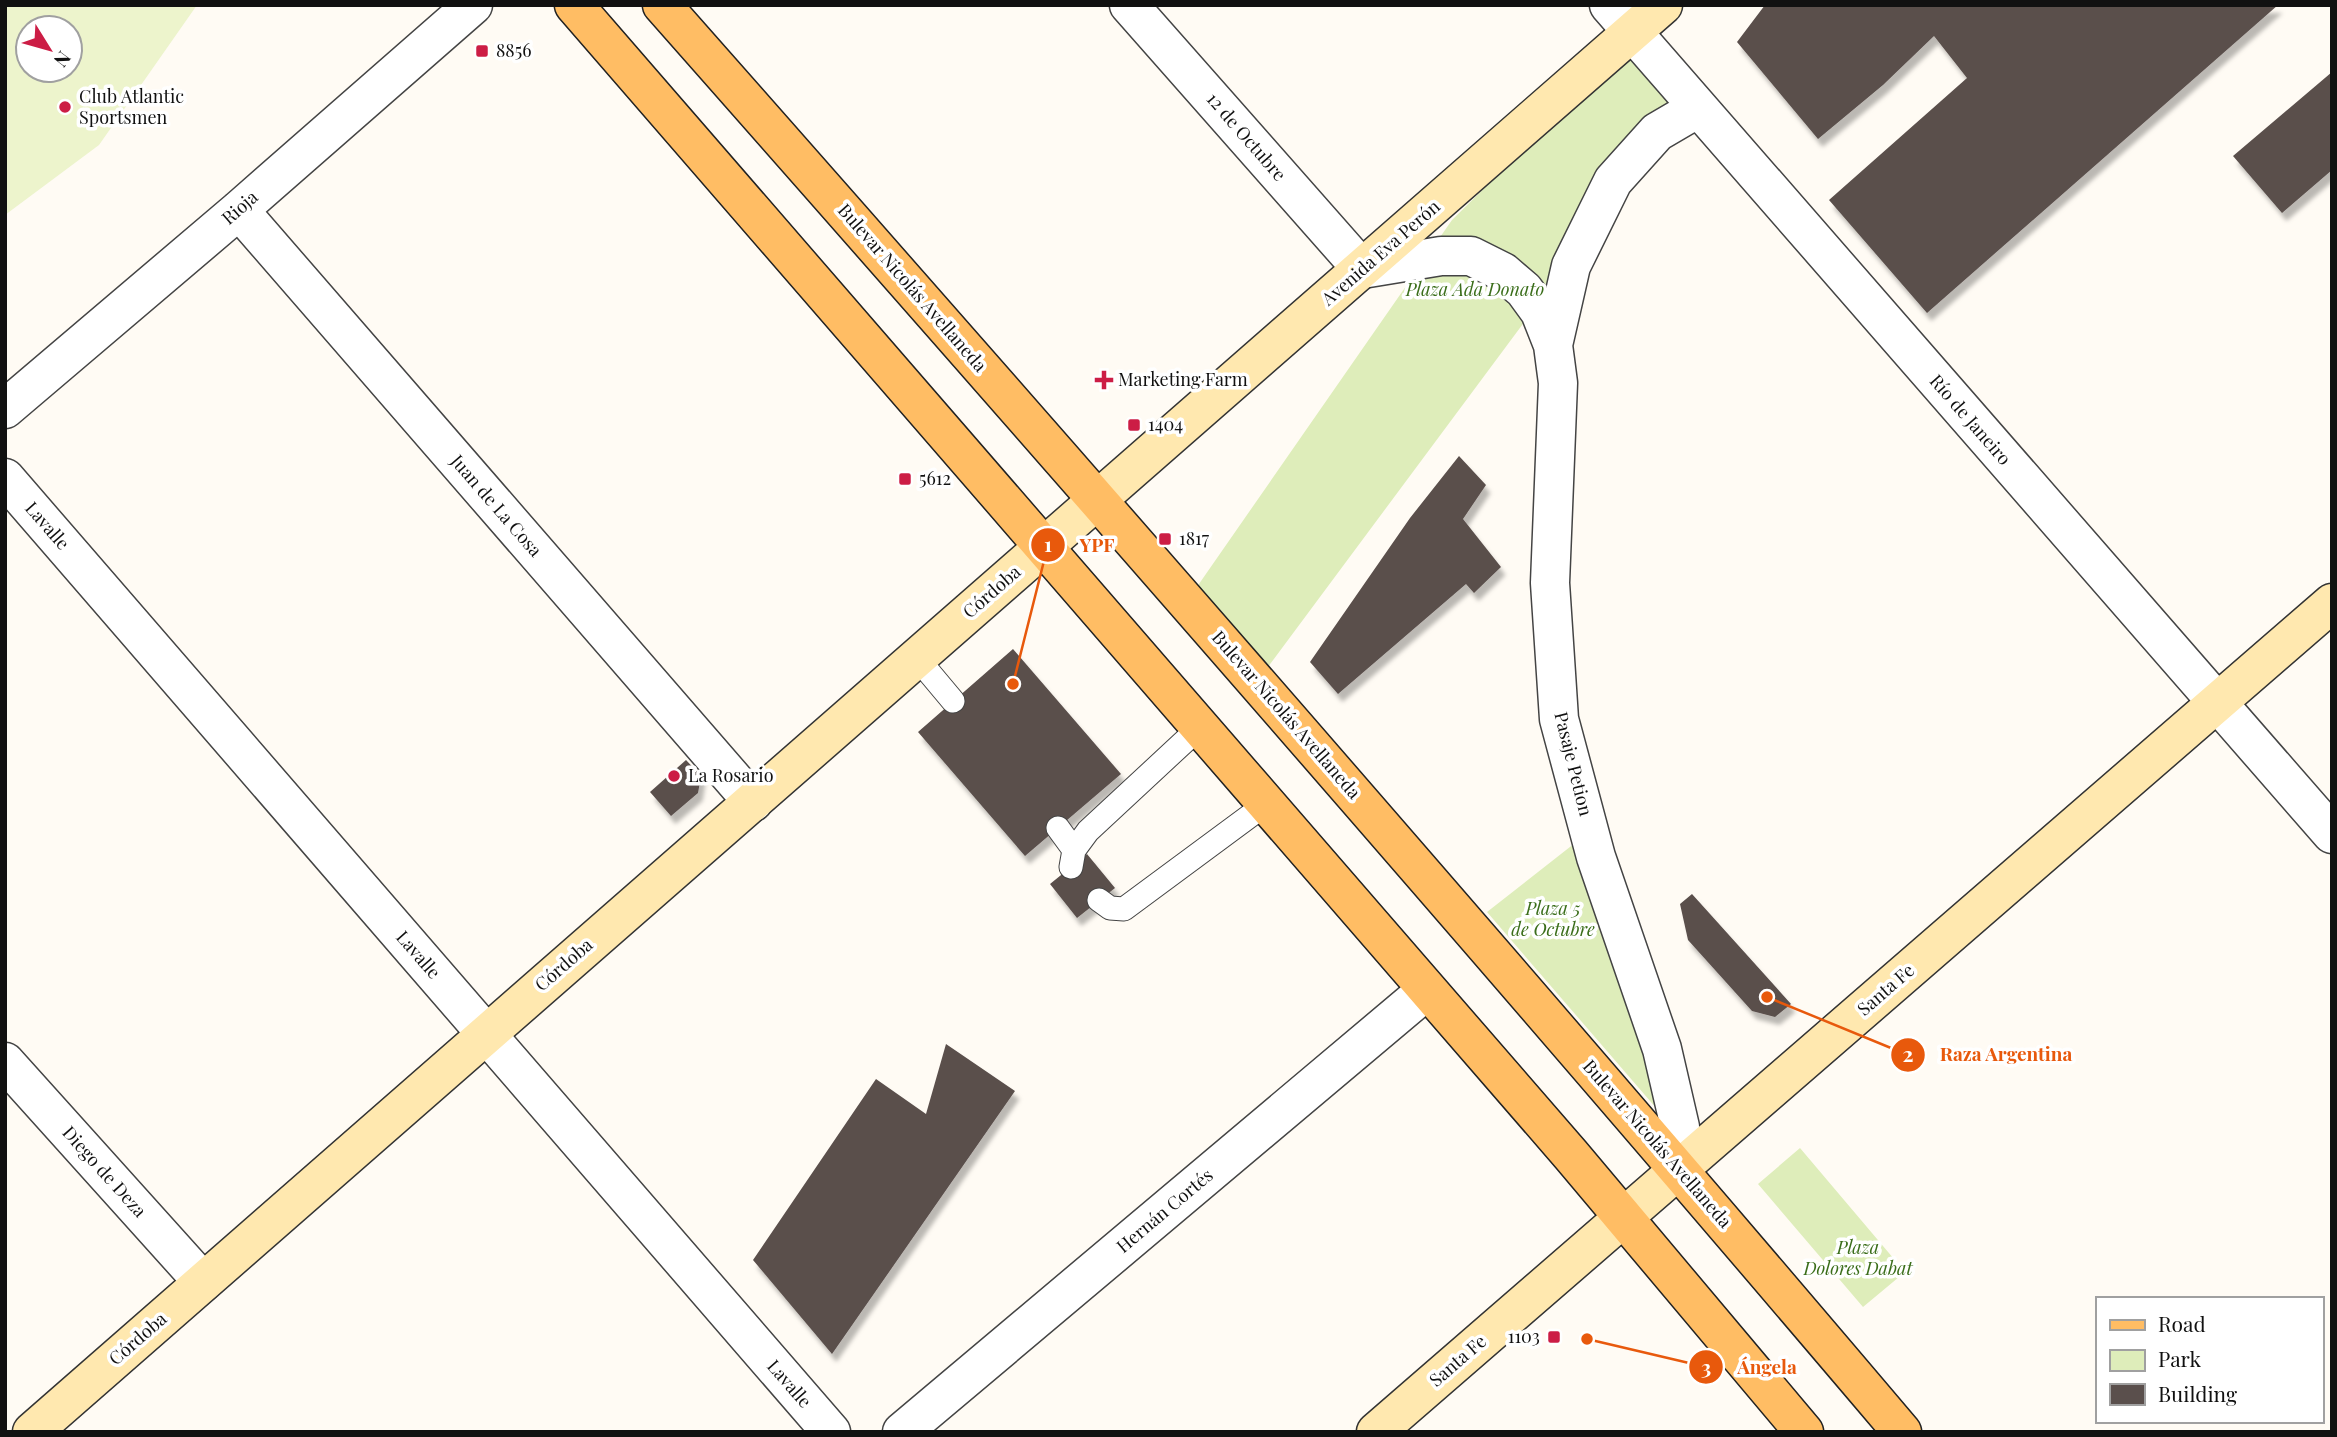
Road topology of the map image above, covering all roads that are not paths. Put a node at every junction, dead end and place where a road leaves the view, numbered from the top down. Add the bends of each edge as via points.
1 (473, 5) edge
2 (574, 5) edge
3 (662, 5) edge
4 (1129, 5) edge
5 (1663, 5) edge
6 (1628, 14) edge
7 (1698, 108) junction
8 (239, 210) junction
9 (1362, 269) junction
10 (1553, 345) junction
11 (5, 409) edge
12 (5, 478) edge
13 (1099, 499) junction
14 (1043, 547) junction
15 (2332, 603) edge
16 (917, 658) junction
17 (953, 701) dead end
18 (2217, 702) junction
19 (1200, 727) junction
20 (753, 802) junction
21 (1266, 804) junction
22 (1058, 828) dead end
23 (2332, 834) edge
24 (1099, 900) dead end
25 (1427, 990) junction
26 (485, 1033) junction
27 (5, 1062) edge
28 (1679, 1170) junction
29 (1624, 1217) junction
30 (203, 1282) junction
31 (816, 1426) edge
32 (32, 1432) edge
33 (902, 1432) edge
34 (1376, 1432) edge
35 (1804, 1432) edge
36 (1902, 1432) edge

1 - 8 street, Rioja
2 - 14 main road
3 - 13 main road, Bulevar Nicolás Avellaneda
4 - 9 street, 12 de Octubre
5 - 6 main road, Avenida Eva Perón
6 - 7 street, Río de Janeiro
6 - 9 main road, Avenida Eva Perón
7 - 10 street, Pasaje Petion via 1657,132 1614,181 1571,266
7 - 18 street, Río de Janeiro
8 - 11 street, Rioja
8 - 20 street, Juan de La Cosa
9 - 10 street, Pasaje Petion via 1441,256 1471,256 1524,289 1540,312
9 - 13 main road, Avenida Eva Perón
10 - 28 street, Pasaje Petion via 1558,383 1550,583 1559,719 1596,857 1662,1049 1681,1128
12 - 26 street, Lavalle
13 - 14 main road, Córdoba
13 - 28 main road, Bulevar Nicolás Avellaneda
14 - 16 main road, Córdoba
14 - 19 main road
15 - 18 main road, Santa Fe
16 - 17 lane
16 - 20 main road, Córdoba
18 - 23 street, Río de Janeiro
18 - 28 main road, Santa Fe
19 - 21 main road
19 - 22 lane via 1088,831 1072,859
20 - 26 main road, Córdoba
21 - 24 lane via 1124,909 1110,908
21 - 25 main road
25 - 29 main road
25 - 33 street, Hernán Cortés
26 - 30 main road, Córdoba
26 - 31 street, Lavalle
27 - 30 street, Diego de Deza
28 - 29 main road, Santa Fe
28 - 36 main road, Bulevar Nicolás Avellaneda
29 - 34 main road, Santa Fe
29 - 35 main road
30 - 32 main road, Córdoba

